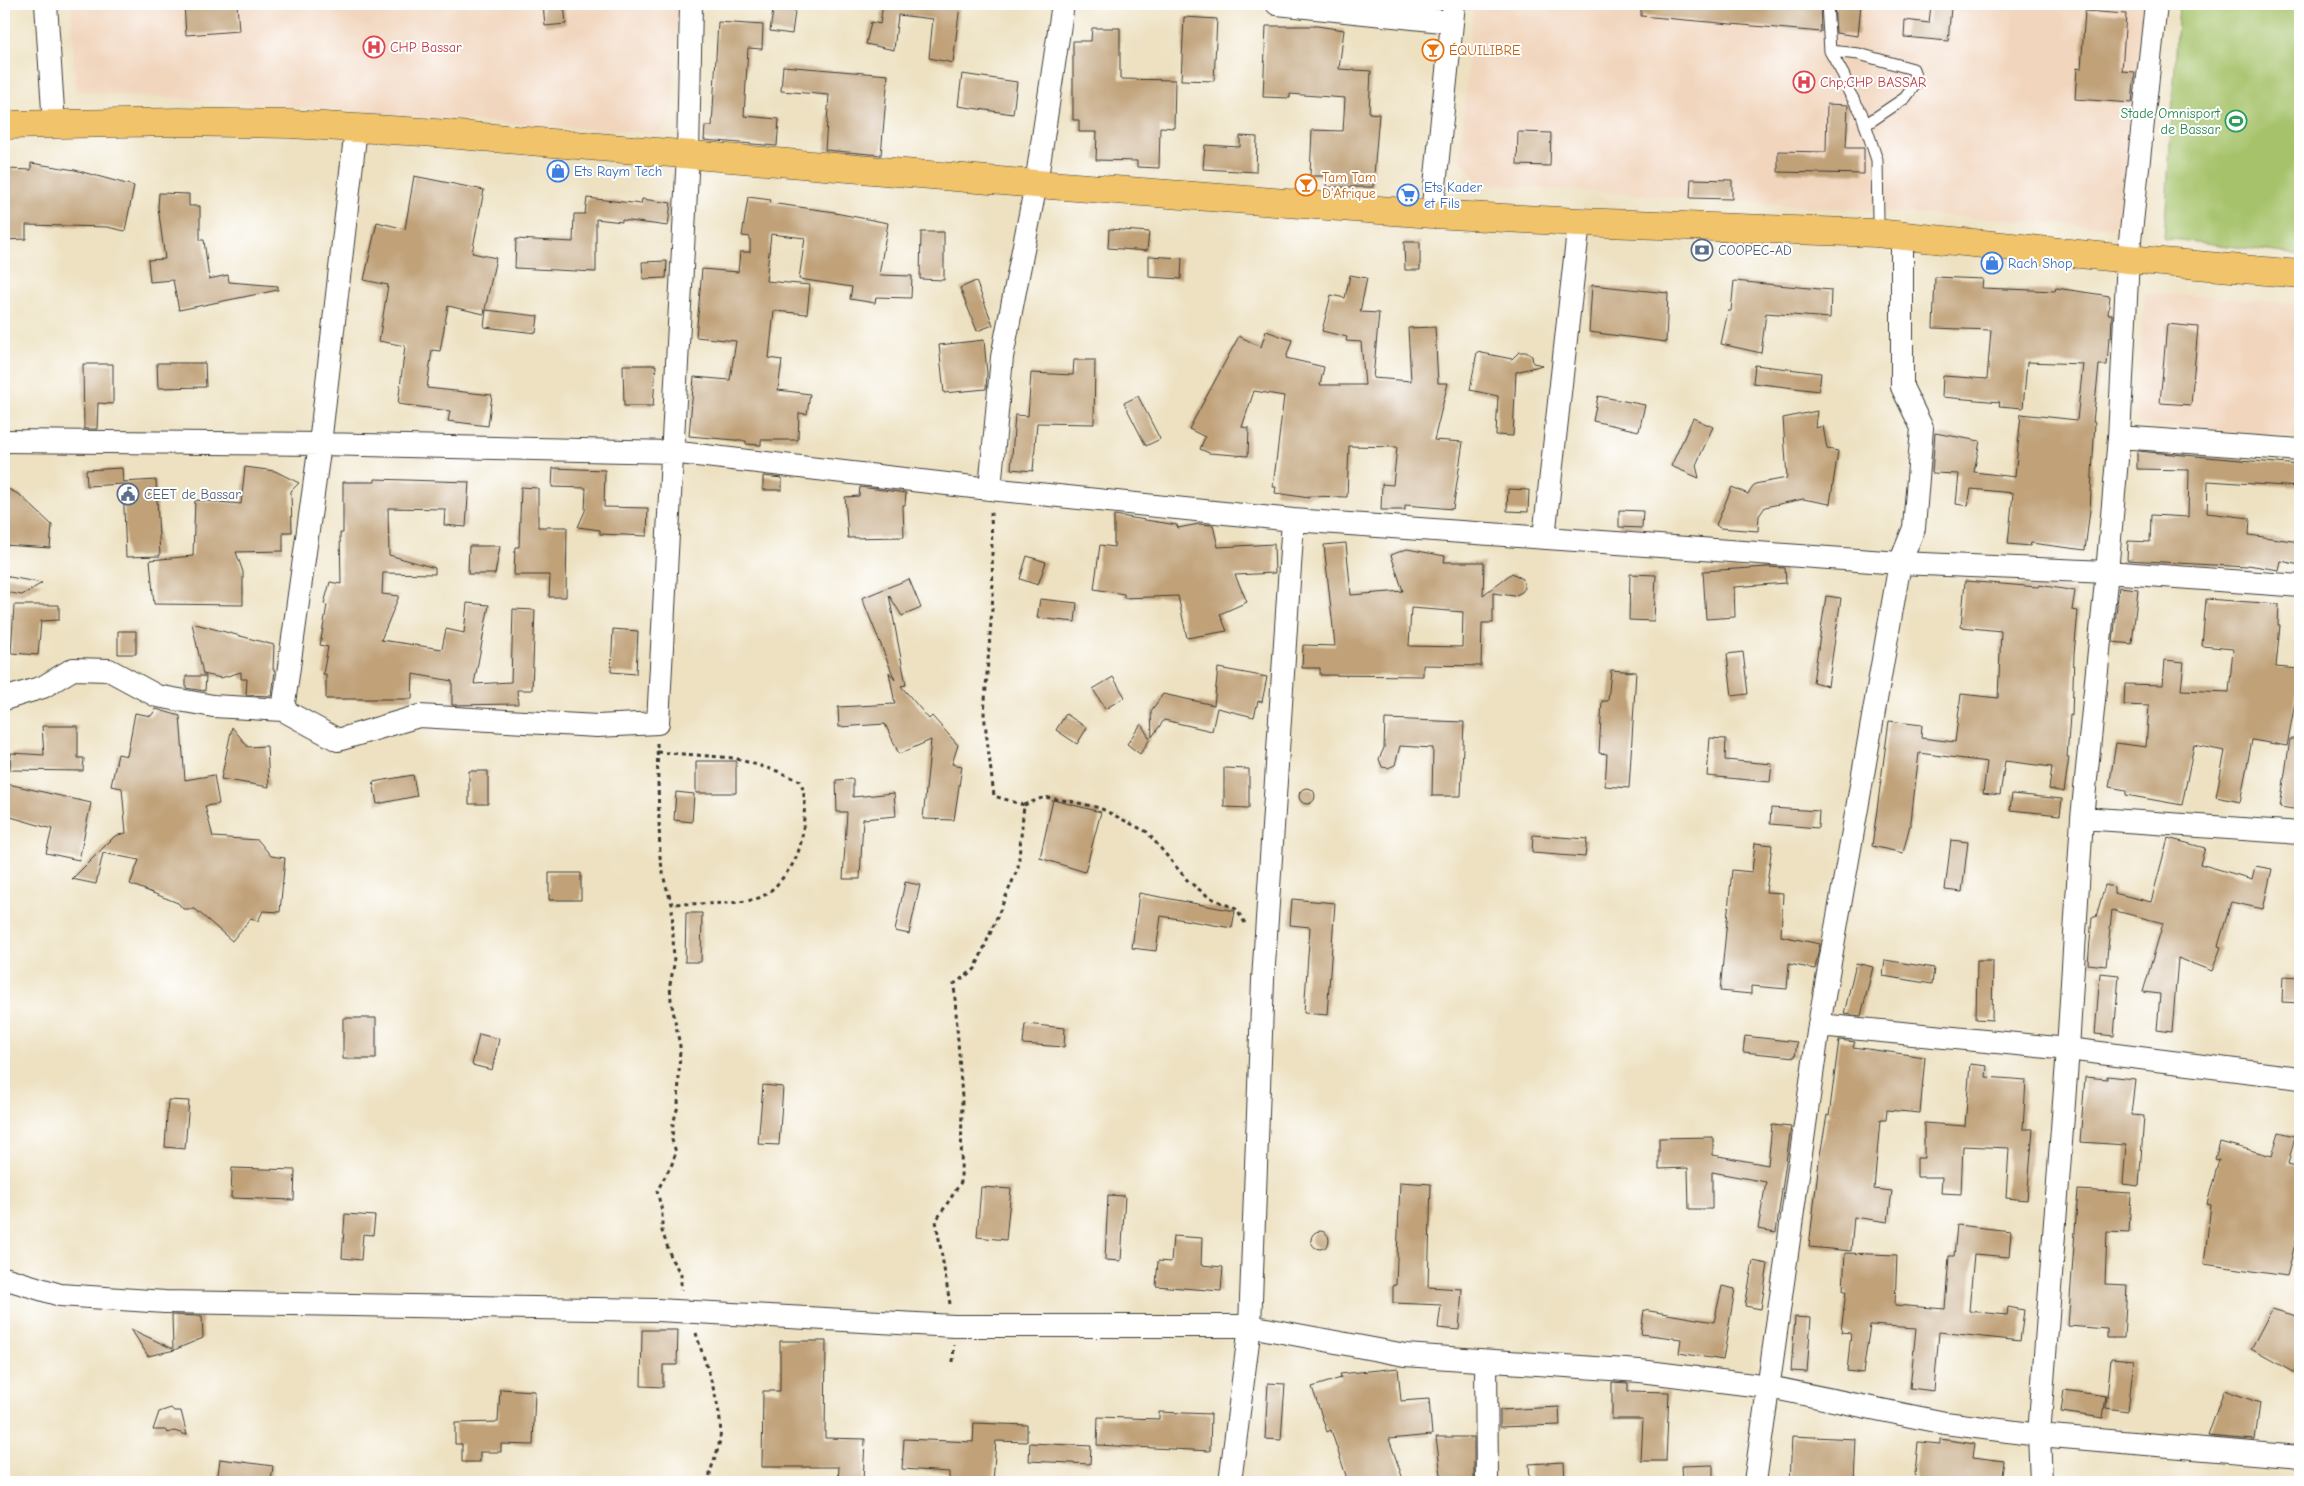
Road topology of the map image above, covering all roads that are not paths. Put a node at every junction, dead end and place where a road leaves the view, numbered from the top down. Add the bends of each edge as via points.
1 (46, 4) edge
2 (691, 4) edge
3 (1063, 4) edge
4 (1277, 4) edge
5 (1827, 4) edge
6 (2156, 4) edge
7 (1453, 13) edge
8 (1830, 51) junction
9 (4, 125) edge
10 (54, 125) junction
11 (1866, 125) junction
12 (356, 128) junction
13 (688, 154) junction
14 (1036, 184) junction
15 (1432, 214) junction
16 (1579, 222) junction
17 (1889, 234) junction
18 (2128, 259) junction
19 (2300, 274) edge
20 (2119, 437) junction
21 (4, 441) edge
22 (320, 444) junction
23 (2300, 450) edge
24 (671, 452) junction
25 (990, 489) junction
26 (1293, 520) junction
27 (1544, 537) junction
28 (1900, 563) junction
29 (2107, 572) junction
30 (2300, 586) edge
31 (4, 699) edge
32 (283, 710) junction
33 (2082, 818) junction
34 (2300, 832) edge
35 (1819, 1025) junction
36 (2068, 1049) junction
37 (2300, 1078) edge
38 (4, 1278) edge
39 (1250, 1326) junction
40 (1486, 1361) junction
41 (1769, 1386) junction
42 (2040, 1435) junction
43 (2300, 1457) edge
44 (1230, 1482) edge
45 (1487, 1482) edge
46 (1756, 1482) edge
47 (2041, 1482) edge

1 - 10 street
2 - 13 street
3 - 14 street
4 - 7 street
5 - 8 lane
6 - 18 street
7 - 15 street
8 - 11 lane
8 - 11 lane via 1859,54 1913,69 1916,82 1904,98
9 - 10 main road
10 - 12 main road via 180,122
11 - 17 lane via 1877,160 1878,219
12 - 13 main road
12 - 22 street
13 - 14 main road
13 - 24 street
14 - 15 main road
14 - 25 street via 1002,357
15 - 16 main road
16 - 17 main road
16 - 27 street
17 - 18 main road
17 - 28 street via 1902,387 1922,428 1914,528
18 - 19 main road
18 - 20 street
20 - 23 street
20 - 29 street
21 - 22 street
22 - 24 street
22 - 32 street
24 - 25 street
24 - 32 street via 658,723 597,726 419,716 338,740
25 - 26 street
26 - 27 street
26 - 39 street via 1263,980
27 - 28 street
28 - 29 street
28 - 35 street
29 - 30 street
29 - 33 street
31 - 32 street via 43,687 73,669 109,670 158,696 213,706
33 - 34 street
33 - 36 street
35 - 36 street
35 - 41 street
36 - 37 street
36 - 42 street
38 - 39 street via 60,1295 165,1302 691,1312 954,1326
39 - 40 street via 1406,1355
39 - 44 street
40 - 41 street via 1640,1371
40 - 45 street
41 - 42 street via 1945,1424
41 - 46 street
42 - 43 street
42 - 47 street

